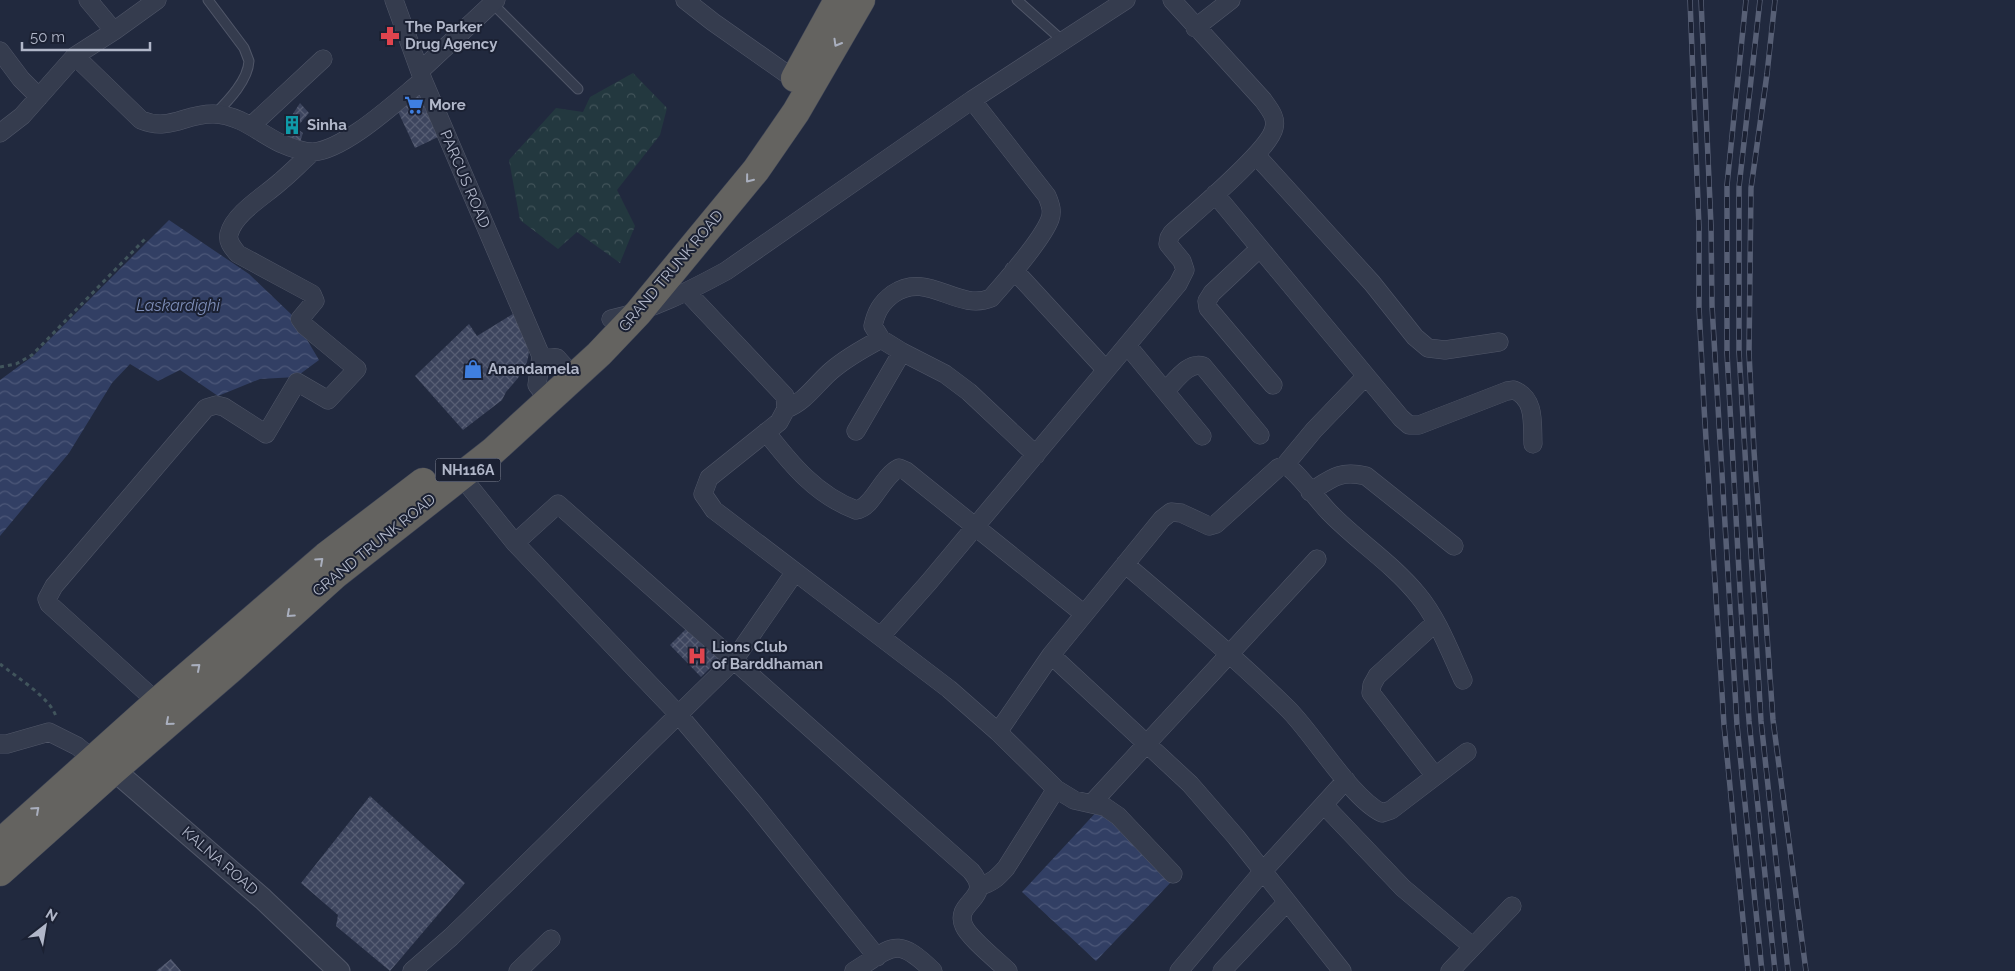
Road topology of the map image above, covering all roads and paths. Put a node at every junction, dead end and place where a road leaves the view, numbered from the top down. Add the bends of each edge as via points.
1 (88, 0) edge
2 (157, 0) edge
3 (208, 0) edge
4 (394, 0) edge
5 (684, 0) edge
6 (838, 0) edge
7 (861, 0) edge
8 (1017, 0) edge
9 (1126, 0) edge
10 (1172, 0) edge
11 (1231, 0) edge
12 (494, 2) edge
13 (1195, 28) junction
14 (114, 31) junction
15 (1063, 41) junction
16 (0, 51) edge
17 (75, 56) junction
18 (323, 59) dead end
19 (422, 76) junction
20 (794, 80) junction
21 (578, 89) dead end
22 (39, 97) junction
23 (972, 100) junction
24 (215, 114) junction
25 (252, 125) junction
26 (0, 133) edge
27 (313, 152) junction
28 (1256, 155) junction
29 (1215, 194) junction
30 (146, 238) dead end
31 (1260, 248) junction
32 (1014, 270) junction
33 (687, 292) junction
34 (638, 313) junction
35 (611, 319) junction
36 (882, 339) junction
37 (1499, 342) dead end
38 (1127, 345) junction
39 (902, 352) junction
40 (559, 366) junction
41 (0, 367) edge
42 (1106, 370) junction
43 (1366, 376) junction
44 (1273, 385) dead end
45 (543, 392) junction
46 (1165, 392) junction
47 (786, 409) junction
48 (856, 431) dead end
49 (766, 432) junction
50 (1260, 435) dead end
51 (1202, 436) dead end
52 (1534, 444) dead end
53 (1036, 454) junction
54 (1285, 465) junction
55 (461, 476) junction
56 (1310, 492) junction
57 (974, 526) junction
58 (515, 543) junction
59 (1454, 546) dead end
60 (1317, 559) dead end
61 (1126, 564) junction
62 (795, 572) junction
63 (1084, 614) junction
64 (1435, 623) junction
65 (881, 636) junction
66 (1229, 654) junction
67 (1051, 655) junction
68 (734, 660) junction
69 (0, 664) edge
70 (1464, 680) dead end
71 (157, 702) junction
72 (678, 714) junction
73 (50, 732) junction
74 (998, 732) junction
75 (1147, 743) junction
76 (0, 744) edge
77 (1467, 752) dead end
78 (102, 760) junction
79 (1436, 776) junction
80 (1346, 780) junction
81 (1056, 789) junction
82 (1092, 803) junction
83 (1324, 805) junction
84 (0, 842) edge
85 (1263, 871) junction
86 (0, 872) edge
87 (1173, 874) dead end
88 (980, 886) junction
89 (1287, 902) junction
90 (1512, 906) dead end
91 (551, 939) dead end
92 (1473, 947) junction
93 (877, 957) junction
94 (339, 971) edge
95 (412, 971) edge
96 (518, 971) edge
97 (854, 971) edge
98 (933, 971) edge
99 (1008, 971) edge
100 (1179, 971) edge
101 (1222, 971) edge
102 (1342, 971) edge
103 (1450, 971) edge

1 - 14 street
2 - 14 street
3 - 24 lane via 244,48 249,60 246,73 228,101
4 - 19 street, PARCUS ROAD
5 - 20 street
6 - 20 highway, GRAND TRUNK ROAD / NH116A
7 -> 34 highway, GRAND TRUNK ROAD / NH116A via 796,112 756,170
8 - 15 lane
9 - 15 street
10 - 13 street
11 - 13 street
12 - 19 street
12 - 21 lane
13 - 28 street via 1263,100 1274,116 1272,136
14 - 17 street
15 - 23 street
16 - 22 street
17 - 22 street
17 - 24 street via 141,120 162,125 196,115
18 - 25 street
19 - 27 street via 361,129 338,144
19 - 40 street, PARCUS ROAD
20 - 35 highway, GRAND TRUNK ROAD / NH116A via 725,180
22 - 26 street
23 - 32 street via 1047,196 1052,208 1044,231
23 - 33 street via 726,271
24 - 25 street
25 - 27 street via 280,143
27 - 71 street via 250,206 228,235 230,245 238,254 312,294 313,305 300,319 357,369 328,400 297,382 266,434 224,407 206,408 54,586 47,599 48,604
28 - 29 street
28 - 37 street via 1428,348 1445,350
29 - 31 street
29 - 38 street via 1169,238 1168,244 1182,261 1183,276
30 - 41 path via 32,355 16,364
31 - 43 street
31 - 44 street via 1207,301 1208,308
32 - 36 street via 991,298 981,302 937,289 914,286 899,291 876,312 873,326
32 - 42 street
33 - 34 street
33 - 47 street via 784,396
34 - 35 street
34 - 40 highway, GRAND TRUNK ROAD / NH116A
35 - 40 highway, GRAND TRUNK ROAD / NH116A
36 - 39 street
36 - 47 street via 848,358 796,405
38 - 42 street
38 - 46 street
39 - 48 street
39 - 53 street via 945,374 969,392
40 - 45 highway, GRAND TRUNK ROAD / NH116A
42 - 53 street
43 - 52 street via 1409,425 1419,425 1507,391 1522,393 1530,405
43 - 54 street
45 - 55 highway, GRAND TRUNK ROAD / NH116A via 493,451
71 -> 45 highway, GRAND TRUNK ROAD / NH116A via 326,556
46 - 50 street via 1191,366 1203,366
46 - 51 street
47 - 49 street via 779,422
49 - 57 street via 800,474 848,507 861,509 889,475 899,468
49 - 62 street via 709,478 703,494 714,510
53 - 57 street
54 - 56 street
54 - 61 street via 1216,524 1209,526 1181,513 1171,512
55 - 58 street
55 -> 78 highway, GRAND TRUNK ROAD / NH116A via 334,574 232,668
56 - 59 street via 1336,475 1352,473 1366,476
56 - 64 street via 1348,532 1402,576 1420,597
57 - 63 street
57 - 65 street
58 - 68 street via 558,504
58 - 72 street
60 - 66 street
61 - 63 street
61 - 66 street
62 - 65 street
62 - 68 street
63 - 67 street
64 - 70 street
64 - 79 street via 1377,676 1371,693
65 - 74 street via 950,689
66 - 75 street
66 - 80 street via 1289,710
67 - 74 street
67 - 75 street
68 - 72 street
68 - 88 street via 971,871
69 - 73 path via 55,710 57,721
71 - 78 highway, GRAND TRUNK ROAD / NH116A
72 - 93 street
72 - 95 street via 451,937
73 - 76 street
73 - 78 street
74 - 81 street
75 - 82 street
75 - 85 street via 1190,784
77 - 79 street
84 -> 78 highway, GRAND TRUNK ROAD / NH116A
78 - 86 highway, GRAND TRUNK ROAD / NH116A
78 - 94 street, KALNA ROAD via 263,899
79 - 80 street via 1391,810 1382,813
80 - 83 street
81 - 82 street via 1074,800
81 - 88 street via 1006,868 989,884
82 - 87 street via 1118,816
83 - 85 street
83 - 92 street via 1402,888
85 - 89 street
85 - 100 street
88 - 99 street via 978,894 964,910 964,927
89 - 101 street
89 - 102 street
90 - 92 street
91 - 96 street
92 - 103 street
93 - 97 street
93 - 98 street via 889,949 908,950

